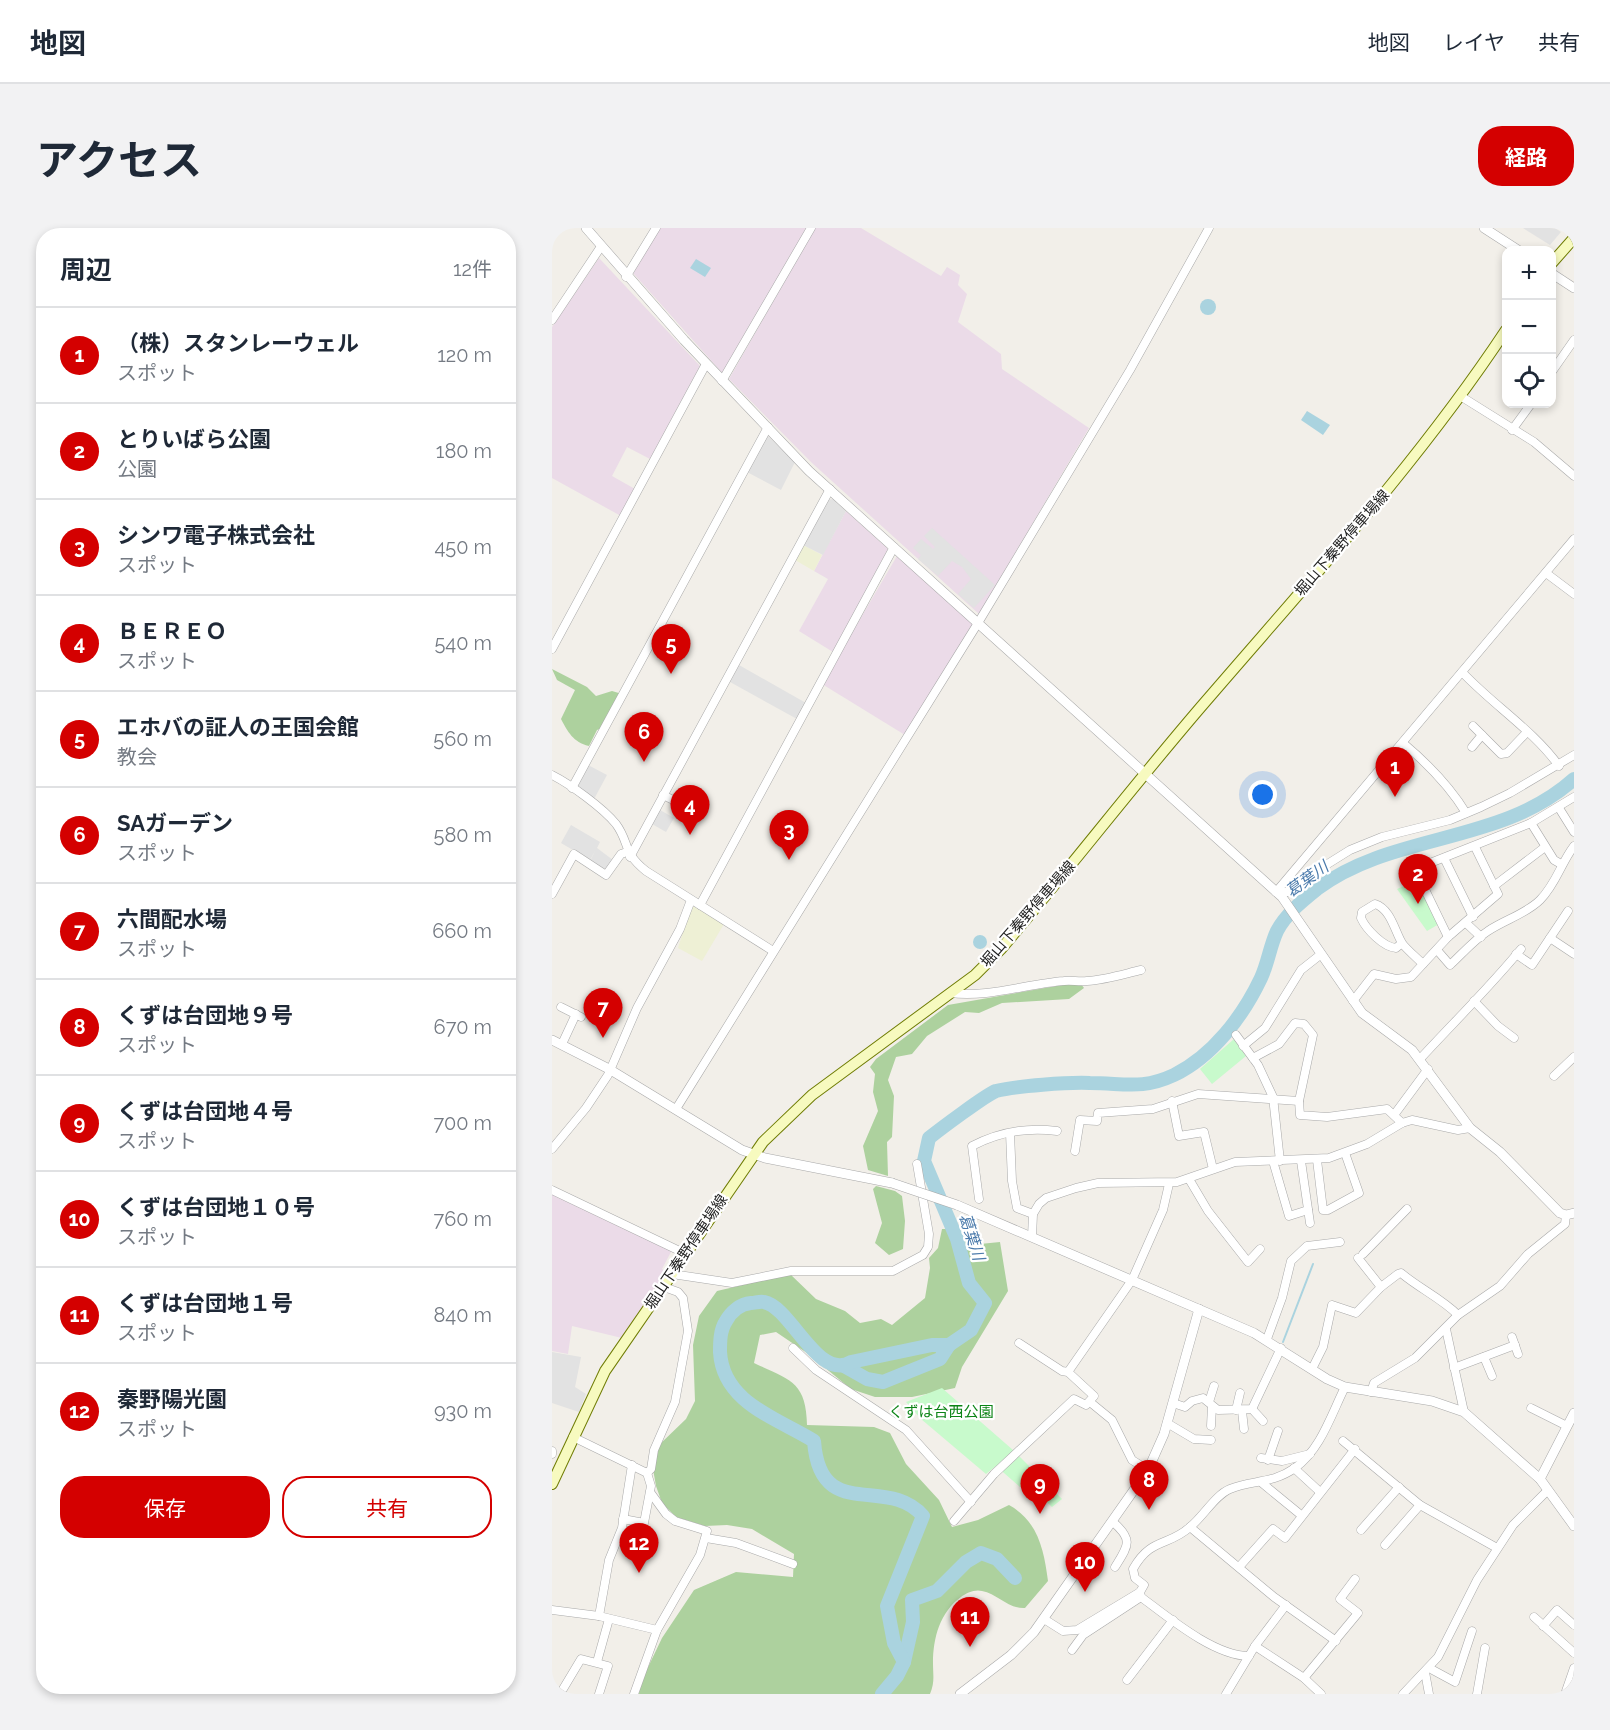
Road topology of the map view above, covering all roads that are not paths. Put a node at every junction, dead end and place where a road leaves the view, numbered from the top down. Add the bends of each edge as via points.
1 (586, 228) edge
2 (656, 228) edge
3 (811, 228) edge
4 (1209, 228) edge
5 (1484, 228) edge
6 (1574, 238) edge
7 (1512, 246) edge
8 (600, 248) junction
9 (1556, 258) edge
10 (1556, 276) edge
11 (626, 277) junction
12 (1574, 288) edge
13 (552, 320) edge
14 (1502, 336) edge
15 (1574, 340) edge
16 (706, 364) junction
17 (1556, 366) edge
18 (722, 381) junction
19 (1462, 396) junction
20 (1528, 408) edge
21 (768, 427) junction
22 (1512, 430) junction
23 (1574, 476) edge
24 (830, 489) junction
25 (1574, 539) edge
26 (894, 547) junction
27 (1546, 573) junction
28 (1574, 594) edge
29 (978, 623) junction
30 (552, 649) edge
31 (1462, 672) junction
32 (1473, 726) dead end
33 (1527, 732) junction
34 (1482, 735) junction
35 (1403, 743) junction
36 (1472, 747) dead end
37 (1574, 755) edge
38 (1559, 766) junction
39 (1145, 772) junction
40 (552, 775) edge
41 (572, 788) junction
42 (663, 795) junction
43 (1574, 797) edge
44 (1559, 808) junction
45 (1466, 813) junction
46 (701, 814) dead end
47 (1531, 823) junction
48 (1574, 832) edge
49 (1574, 846) edge
50 (1475, 847) junction
51 (1545, 847) junction
52 (629, 854) junction
53 (1444, 858) junction
54 (1561, 864) junction
55 (1494, 886) junction
56 (552, 894) edge
57 (1279, 895) junction
58 (691, 900) junction
59 (700, 905) junction
60 (1568, 911) dead end
61 (1473, 917) junction
62 (1466, 923) junction
63 (1481, 936) junction
64 (1448, 937) junction
65 (1550, 938) junction
66 (1402, 943) junction
67 (1437, 950) junction
68 (773, 951) junction
69 (1574, 954) edge
70 (1320, 955) junction
71 (1423, 964) junction
72 (1141, 970) dead end
73 (950, 993) junction
74 (1353, 1000) junction
75 (1474, 1001) junction
76 (561, 1007) dead end
77 (1513, 1025) dead end
78 (1236, 1035) dead end
79 (552, 1040) edge
80 (562, 1044) junction
81 (1244, 1046) junction
82 (1574, 1057) edge
83 (1253, 1058) junction
84 (1420, 1059) junction
85 (609, 1069) junction
86 (1428, 1069) junction
87 (1554, 1076) dead end
88 (1273, 1098) junction
89 (1172, 1101) junction
90 (1299, 1101) junction
91 (676, 1109) junction
92 (1394, 1115) junction
93 (1402, 1123) junction
94 (1470, 1128) junction
95 (1057, 1131) dead end
96 (1010, 1133) junction
97 (552, 1149) edge
98 (1075, 1151) dead end
99 (1345, 1153) junction
100 (754, 1154) junction
101 (1317, 1160) junction
102 (1276, 1161) junction
103 (1301, 1161) junction
104 (917, 1164) dead end
105 (1213, 1169) junction
106 (1189, 1179) junction
107 (1169, 1184) junction
108 (552, 1190) edge
109 (979, 1199) dead end
110 (1407, 1209) dead end
111 (1308, 1210) junction
112 (1034, 1214) junction
113 (1570, 1214) edge
114 (1310, 1223) dead end
115 (1032, 1237) junction
116 (1340, 1242) dead end
117 (1260, 1249) dead end
118 (686, 1254) junction
119 (672, 1274) junction
120 (1132, 1280) junction
121 (664, 1287) junction
122 (1381, 1287) junction
123 (1199, 1309) junction
124 (1458, 1315) junction
125 (1446, 1329) junction
126 (1267, 1339) junction
127 (1019, 1343) dead end
128 (793, 1348) dead end
129 (1281, 1348) junction
130 (1518, 1354) dead end
131 (1484, 1357) junction
132 (1454, 1368) junction
133 (1312, 1370) junction
134 (1068, 1372) junction
135 (1492, 1377) dead end
136 (1214, 1386) dead end
137 (1345, 1387) junction
138 (1371, 1392) junction
139 (1240, 1394) dead end
140 (1090, 1402) junction
141 (1173, 1403) junction
142 (1211, 1404) junction
143 (1531, 1408) dead end
144 (1252, 1409) junction
145 (1239, 1411) junction
146 (1464, 1412) junction
147 (1574, 1413) edge
148 (1263, 1421) dead end
149 (1167, 1423) junction
150 (1211, 1426) dead end
151 (1567, 1426) junction
152 (1244, 1429) dead end
153 (1278, 1436) dead end
154 (573, 1437) junction
155 (1211, 1440) dead end
156 (1343, 1441) dead end
157 (1355, 1449) junction
158 (1310, 1454) junction
159 (632, 1465) junction
160 (1294, 1468) junction
161 (1148, 1470) junction
162 (646, 1473) junction
163 (553, 1477) edge
164 (1540, 1479) junction
165 (1262, 1483) junction
166 (1399, 1487) junction
167 (1319, 1491) junction
168 (1547, 1491) junction
169 (650, 1492) junction
170 (971, 1502) junction
171 (1419, 1505) junction
172 (1301, 1515) junction
173 (623, 1519) junction
174 (954, 1521) dead end
175 (1113, 1522) junction
176 (1574, 1526) edge
177 (1190, 1527) junction
178 (1361, 1530) dead end
179 (706, 1538) junction
180 (1385, 1545) dead end
181 (1497, 1548) junction
182 (794, 1564) dead end
183 (1115, 1567) dead end
184 (1239, 1567) junction
185 (1355, 1579) dead end
186 (1140, 1594) junction
187 (1286, 1605) junction
188 (552, 1610) edge
189 (599, 1616) junction
190 (1534, 1617) dead end
191 (609, 1619) junction
192 (1044, 1619) junction
193 (1173, 1620) junction
194 (1574, 1625) edge
195 (1543, 1626) junction
196 (657, 1630) junction
197 (1472, 1630) dead end
198 (1336, 1641) junction
199 (1256, 1646) junction
200 (1485, 1648) dead end
201 (1072, 1650) dead end
202 (1574, 1653) edge
203 (1249, 1656) junction
204 (597, 1662) junction
205 (1574, 1668) edge
206 (1427, 1670) junction
207 (1304, 1678) junction
208 (1127, 1680) dead end
209 (560, 1694) edge
210 (599, 1694) edge
211 (634, 1694) edge
212 (960, 1694) edge
213 (1226, 1694) edge
214 (1322, 1694) edge
215 (1403, 1694) edge
216 (1429, 1694) edge
217 (1477, 1694) edge
218 (1565, 1694) edge

1 - 8 street
2 - 11 street
3 - 18 street
4 - 29 street via 1130,370
5 - 7 street
6 - 9 main road
8 - 11 street
8 - 13 street
10 - 12 street
11 - 16 street
14 - 19 main road, 堀山下秦野停車場線
15 - 17 street
16 - 18 street
16 - 30 street
18 - 21 street
19 - 22 street
19 - 39 main road, 堀山下秦野停車場線 via 1419,453
20 - 22 street
21 - 24 street
21 - 41 street
22 - 23 street via 1550,454
24 - 26 street
24 - 42 street
25 - 27 street
26 - 29 street
26 - 59 street
27 - 28 street
27 - 31 street
29 - 39 street
29 - 68 street
31 - 33 street
31 - 35 street
32 - 34 street
33 - 34 street via 1507,753 1501,754
33 - 38 street via 1546,747
34 - 36 street
35 - 45 street via 1442,774
35 - 57 street
37 - 38 street
38 - 45 street
39 - 57 street
39 - 73 main road, 堀山下秦野停車場線 via 1001,950
40 - 41 street
41 - 52 street via 616,825
42 - 46 street
42 - 52 street
43 - 44 street
44 - 47 street
44 - 48 street
45 - 57 street via 1367,843
47 - 50 street
47 - 51 street
49 - 54 street
50 - 53 street
50 - 55 street
51 - 54 street
51 - 55 street
52 - 56 street via 621,854 606,875 574,854
52 - 58 street via 646,871
53 - 61 street
53 - 64 street via 1415,869
54 - 63 street via 1560,872 1540,900
55 - 61 street via 1498,894
57 - 70 street
58 - 59 street
58 - 85 street
59 - 68 street
60 - 65 street
61 - 62 street
62 - 63 street
62 - 64 street
63 - 67 street via 1450,965
64 - 67 street
65 - 69 street
65 - 75 street via 1532,965 1518,952
66 - 66 street via 1379,905 1362,912 1366,927 1390,947
66 - 71 street
67 - 71 street
68 - 91 street
70 - 74 street
70 - 81 street via 1301,970 1265,1028
71 - 74 street via 1411,977 1396,979 1374,974
72 - 73 street via 972,996
73 - 100 main road, 堀山下秦野停車場線 via 812,1095
74 - 84 street via 1371,1022
75 - 77 street via 1511,1036
75 - 84 street
76 - 80 street via 579,1016
78 - 81 street
79 - 80 street
80 - 85 street
81 - 83 street
82 - 87 street
83 - 88 street
83 - 90 street via 1279,1044 1295,1023 1309,1028 1313,1038
84 - 86 street
85 - 91 street
85 - 97 street via 586,1108
86 - 92 street
86 - 94 street
88 - 89 street via 1198,1094
88 - 90 street
88 - 102 street
89 - 98 street via 1153,1109 1098,1113 1098,1120 1080,1120
89 - 105 street via 1179,1136 1204,1132
90 - 92 street via 1300,1115 1327,1117 1388,1109
91 - 100 street
92 - 93 street
93 - 94 street via 1420,1121 1458,1130
93 - 99 street
94 - 113 street via 1500,1152 1560,1213
95 - 96 street via 1036,1128
96 - 109 street via 972,1146
96 - 112 street via 1017,1208
99 - 101 street
99 - 101 street via 1359,1192 1328,1210 1323,1210
100 - 115 street, bridge via 892,1183
100 - 118 main road, 堀山下秦野停車場線
101 - 103 street
102 - 103 street
102 - 105 street via 1235,1162
102 - 111 street via 1289,1216
103 - 111 street
104 - 119 street via 928,1247 923,1255 901,1267 791,1271 732,1283
105 - 106 street
106 - 107 street
106 - 117 street via 1248,1262
107 - 112 street via 1098,1183 1046,1198
107 - 120 street via 1163,1210
108 - 118 street
110 - 122 street via 1360,1256
111 - 114 street
112 - 115 street
113 - 124 street via 1565,1224 1528,1254 1500,1286
115 - 120 street
116 - 126 street via 1307,1246 1291,1261
118 - 119 main road, 堀山下秦野停車場線
119 - 121 main road, 堀山下秦野停車場線
120 - 123 street
120 - 134 street
121 - 154 main road, 堀山下秦野停車場線 via 600,1380
121 - 162 street via 683,1298 688,1331 675,1402 654,1450 651,1469
122 - 124 street via 1401,1272
122 - 133 street via 1356,1313 1332,1305 1323,1347
123 - 126 street
123 - 141 street
124 - 125 street
125 - 132 street
125 - 138 street via 1414,1358 1374,1383
126 - 129 street
127 - 134 street
128 - 170 street via 816,1370 906,1430
129 - 133 street
129 - 144 street
130 - 131 street via 1514,1341
131 - 132 street
131 - 135 street
132 - 146 street
133 - 137 street
134 - 140 street via 1094,1396
136 - 142 street
137 - 138 street
137 - 158 street
138 - 146 street via 1432,1401
139 - 145 street
140 - 161 street via 1112,1420 1132,1460
140 - 170 street via 1086,1405 1074,1399 994,1474
141 - 142 street via 1185,1407 1197,1398
141 - 149 street
142 - 145 street via 1218,1410
142 - 150 street
143 - 151 street
144 - 145 street
144 - 148 street
145 - 152 street
146 - 164 street
147 - 151 street
149 - 155 street via 1194,1439
149 - 161 street
151 - 164 street
153 - 158 street via 1264,1459 1282,1461
154 - 159 street
154 - 163 main road, 堀山下秦野停車場線
156 - 157 street
157 - 166 street
157 - 167 street
158 - 160 street
159 - 162 street
159 - 173 street
160 - 165 street
160 - 167 street
161 - 175 street
162 - 169 street
164 - 168 street
165 - 172 street
165 - 177 street via 1228,1489
166 - 171 street
166 - 178 street
167 - 172 street
168 - 176 street
168 - 181 street via 1513,1525
169 - 173 street via 644,1523
169 - 179 street via 666,1514 685,1526 707,1531
170 - 174 street
171 - 180 street
171 - 181 street
172 - 184 street via 1285,1538 1273,1529
173 - 189 street via 609,1560
175 - 183 street via 1126,1534 1127,1542
175 - 192 street
177 - 184 street
177 - 186 street via 1146,1551 1133,1569 1135,1578 1144,1585
179 - 182 street via 736,1543
179 - 196 street
181 - 206 street via 1438,1657
184 - 187 street
185 - 198 street via 1340,1599 1358,1613
186 - 192 street via 1077,1630 1063,1631
186 - 193 street
186 - 201 street via 1083,1635
187 - 198 street
187 - 199 street
188 - 189 street
189 - 191 street
190 - 195 street
191 - 196 street
191 - 204 street
192 - 212 street via 1011,1655
193 - 203 street via 1218,1647
193 - 208 street
194 - 195 street via 1557,1610
195 - 202 street
196 - 211 street
197 - 206 street via 1455,1682
198 - 207 street
199 - 203 street
199 - 207 street
200 - 217 street
203 - 213 street
204 - 209 street via 581,1659
204 - 210 street via 608,1666
205 - 218 street
206 - 215 street
206 - 216 street
207 - 214 street

